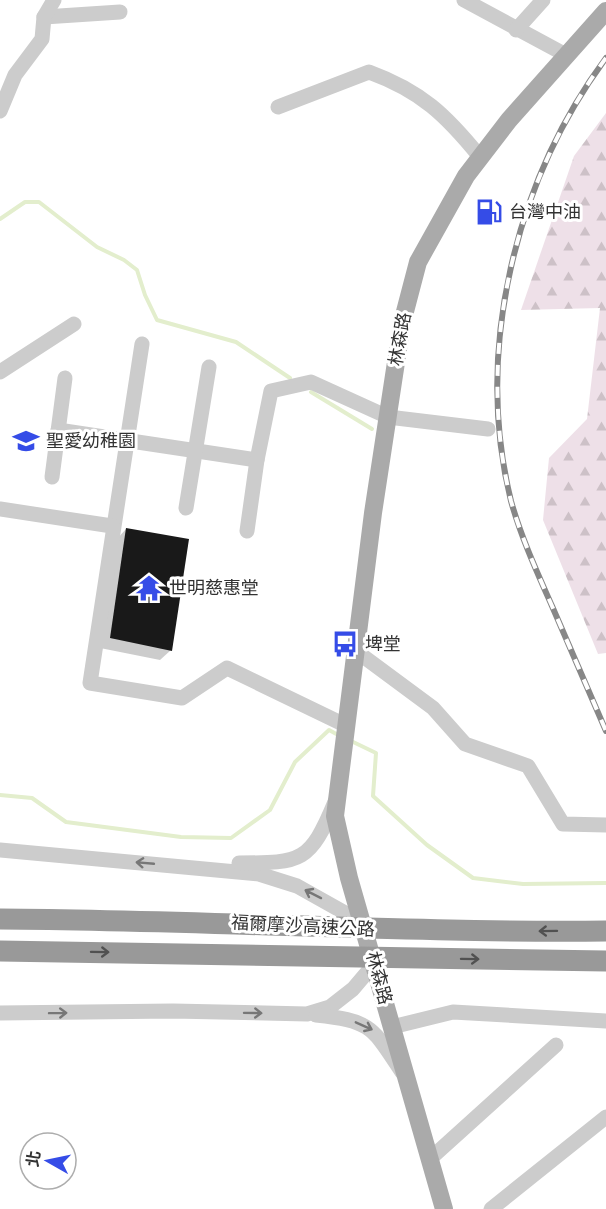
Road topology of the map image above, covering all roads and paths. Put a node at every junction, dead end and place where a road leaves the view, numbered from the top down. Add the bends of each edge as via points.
1 (54, 0) edge
2 (464, 0) edge
3 (543, 0) edge
4 (606, 11) edge
5 (120, 12) dead end
6 (44, 17) junction
7 (516, 30) junction
8 (566, 55) junction
9 (278, 107) dead end
10 (0, 111) edge
11 (480, 158) junction
12 (74, 324) dead end
13 (142, 344) dead end
14 (209, 367) dead end
15 (0, 372) edge
16 (66, 378) dead end
17 (388, 417) junction
18 (488, 429) dead end
19 (58, 430) junction
20 (128, 440) junction
21 (196, 450) junction
22 (257, 460) junction
23 (52, 477) dead end
24 (186, 507) dead end
25 (0, 509) edge
26 (112, 526) junction
27 (247, 531) dead end
28 (356, 651) junction
29 (346, 734) junction
30 (336, 798) junction
31 (606, 825) edge
32 (0, 850) edge
33 (203, 867) junction
34 (0, 904) edge
35 (0, 919) edge
36 (226, 922) junction
37 (363, 923) junction
38 (606, 931) edge
39 (0, 951) edge
40 (606, 961) edge
41 (375, 963) junction
42 (0, 1013) edge
43 (307, 1014) junction
44 (606, 1021) edge
45 (392, 1027) junction
46 (556, 1045) dead end
47 (405, 1077) junction
48 (606, 1117) edge
49 (431, 1158) junction
50 (444, 1209) edge
51 (491, 1209) edge

1 - 6 street
2 - 7 street
3 - 7 street
4 - 8 main road, 林森路
5 - 6 street
6 - 10 street via 42,39 15,75
7 - 8 street
8 - 11 main road, 林森路
9 - 11 street via 369,72 402,84 451,121
11 - 17 main road, 林森路 via 418,262 402,323
12 - 15 street
13 - 20 street
14 - 21 street
16 - 19 street
17 - 18 street
17 - 22 street via 310,382 271,391
17 - 28 main road, 林森路
19 - 20 street
19 - 23 street
20 - 21 street
20 - 26 street
21 - 22 street
21 - 24 street
22 - 27 street
25 - 26 street
26 - 29 street via 90,683 182,698 226,668
28 - 29 main road, 林森路
28 - 31 street via 433,708 465,744 528,766 563,824
29 - 30 main road, 林森路
30 - 33 street via 323,831 306,855 280,864
30 - 37 main road, 林森路 via 335,816
33 -> 32 street
37 -> 33 street via 297,886 259,874
34 - 36 highway
35 - 36 highway, 福爾摩沙高速公路
38 -> 36 highway, 福爾摩沙高速公路 via 318,928
37 - 41 main road, 林森路
39 -> 40 highway, 福爾摩沙高速公路
41 - 43 street via 330,1008
41 - 45 main road, 林森路
42 -> 43 street
43 -> 47 street via 347,1019 374,1030
44 - 45 street via 453,1012
45 - 47 main road, 林森路
46 - 49 street
47 - 49 main road, 林森路
48 - 51 street
49 - 50 main road, 林森路

